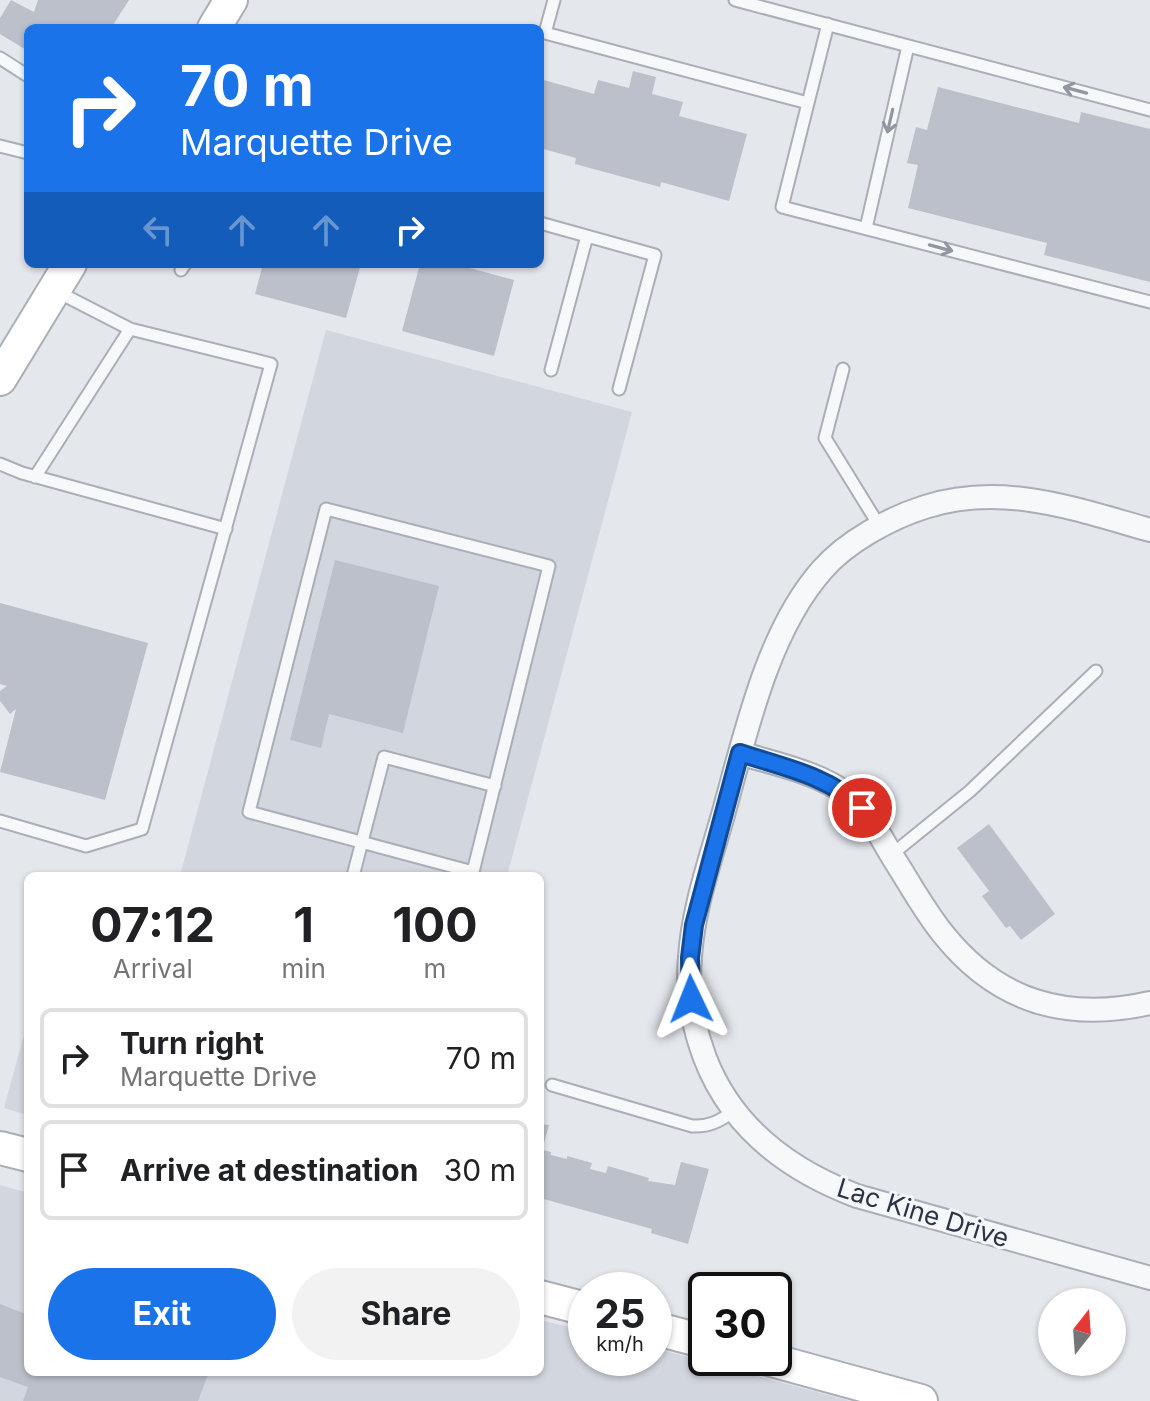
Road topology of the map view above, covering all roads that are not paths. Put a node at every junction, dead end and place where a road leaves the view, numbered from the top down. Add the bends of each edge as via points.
1 (231, 0) edge
2 (554, 0) edge
3 (735, 0) edge
4 (216, 24) edge
5 (828, 24) junction
6 (908, 46) junction
7 (0, 58) edge
8 (24, 73) edge
9 (808, 103) junction
10 (1150, 110) edge
11 (0, 146) edge
12 (24, 152) edge
13 (544, 224) edge
14 (866, 228) junction
15 (587, 236) junction
16 (62, 277) edge
17 (1150, 302) edge
18 (130, 329) junction
19 (4, 363) edge
20 (843, 369) dead end
21 (551, 370) dead end
22 (619, 389) dead end
23 (0, 464) edge
24 (35, 477) junction
25 (880, 528) junction
26 (226, 529) junction
27 (1150, 530) edge
28 (1096, 671) dead end
29 (740, 753) junction
30 (495, 786) junction
31 (0, 821) edge
32 (362, 843) junction
33 (891, 855) junction
34 (354, 872) edge
35 (466, 872) edge
36 (474, 872) edge
37 (1150, 1003) edge
38 (552, 1085) dead end
39 (734, 1111) junction
40 (0, 1148) edge
41 (24, 1154) edge
42 (1150, 1278) edge
43 (544, 1298) edge
44 (568, 1304) edge
45 (792, 1366) edge
46 (921, 1401) edge

1 - 4 street
2 - 9 lane via 545,33
3 - 5 lane
5 - 6 lane
5 - 9 lane
10 -> 6 lane
6 -> 14 lane
7 - 8 lane
9 - 14 lane via 782,207
11 - 12 lane
13 - 15 lane
14 -> 17 lane
15 - 21 lane
15 - 22 lane via 655,255
16 - 18 lane
16 - 19 street
18 - 24 lane
18 - 26 lane via 271,364
20 - 25 lane via 825,438
23 - 24 lane
24 - 26 lane
25 - 27 street, Lac Kine Drive via 924,507 1007,496 1055,503
25 - 29 street, Lac Kine Drive via 824,567 803,593 772,654
26 - 31 lane via 142,829 86,846
28 - 33 lane via 970,791
29 - 33 street via 811,776 849,795
29 - 39 street, Lac Kine Drive via 702,890 690,958 696,1028 715,1080
30 - 32 lane via 384,757
30 - 32 lane via 549,566 326,509 249,812
30 - 36 lane
32 - 34 lane
32 - 35 lane
33 - 37 street via 943,934 998,986 1035,1002 1074,1010 1118,1010
38 - 39 lane via 692,1126 718,1122
39 - 42 street, Lac Kine Drive via 778,1156 828,1185
40 - 41 street
43 - 44 street
45 - 46 street

